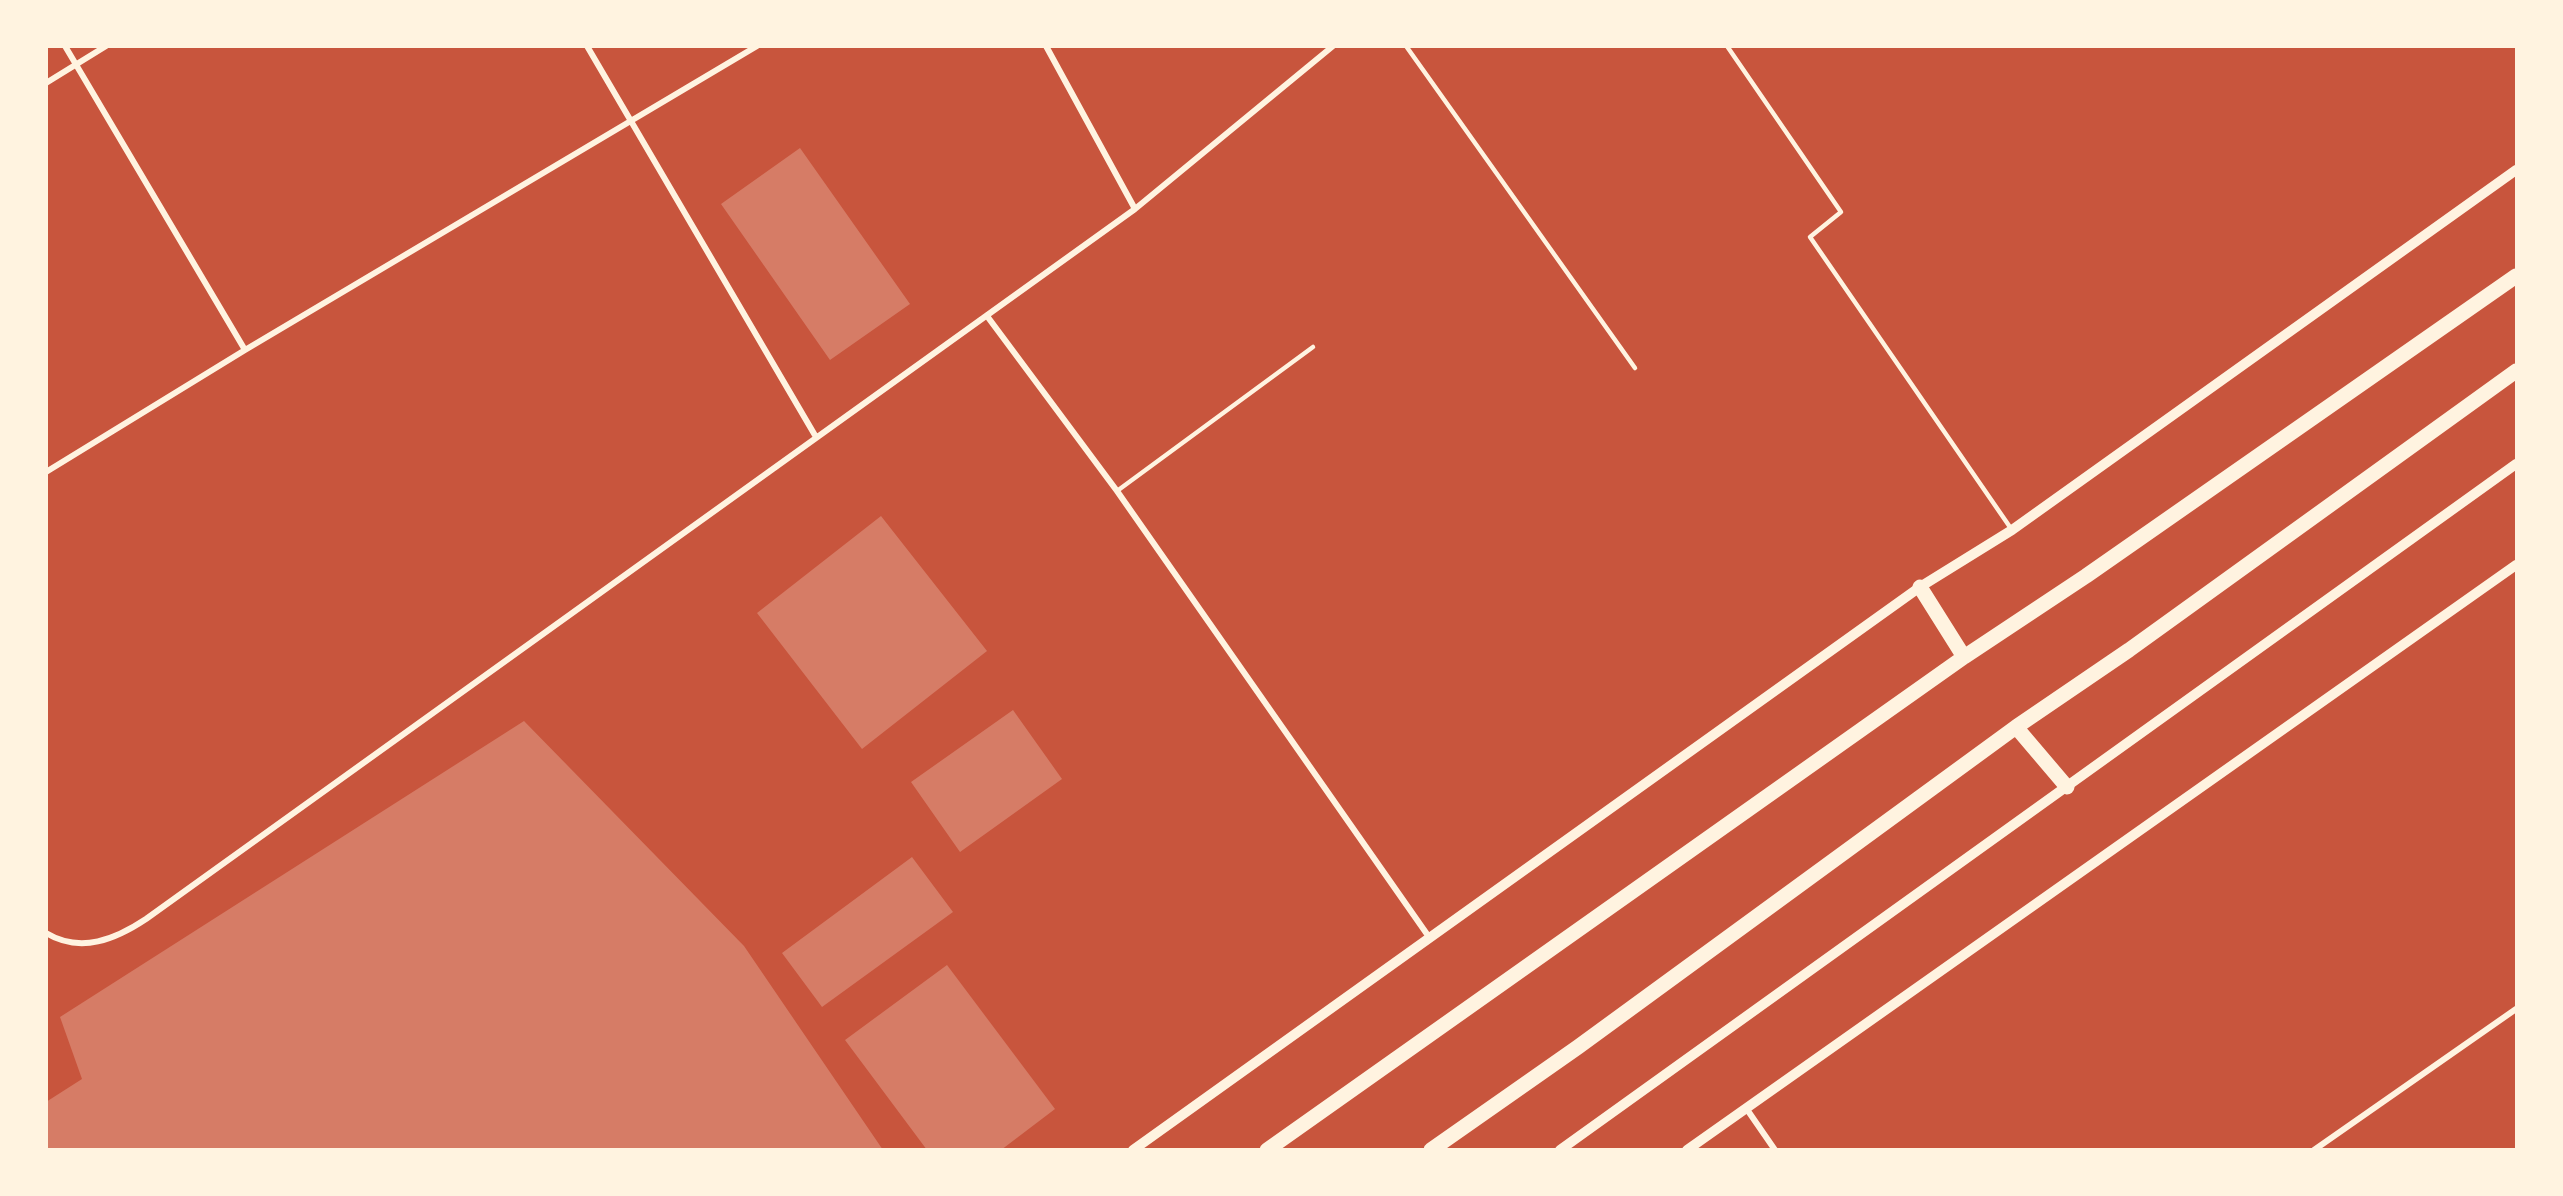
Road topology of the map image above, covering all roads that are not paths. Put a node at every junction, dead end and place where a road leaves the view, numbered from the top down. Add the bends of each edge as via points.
1 (65, 46) edge
2 (106, 46) edge
3 (587, 46) edge
4 (757, 46) edge
5 (1046, 46) edge
6 (1334, 46) edge
7 (1406, 46) edge
8 (1728, 46) edge
9 (76, 64) junction
10 (46, 83) edge
11 (632, 121) junction
12 (2517, 170) edge
13 (1135, 209) junction
14 (2517, 276) edge
15 (987, 316) junction
16 (1313, 348) dead end
17 (245, 350) junction
18 (1635, 368) dead end
19 (2517, 371) edge
20 (816, 437) junction
21 (2517, 464) edge
22 (46, 472) edge
23 (1117, 491) junction
24 (2012, 530) junction
25 (2517, 565) edge
26 (1920, 587) junction
27 (1964, 657) junction
28 (2016, 727) junction
29 (2067, 787) junction
30 (46, 933) edge
31 (1429, 937) junction
32 (2517, 1009) edge
33 (1746, 1108) junction
34 (1133, 1149) edge
35 (1267, 1149) edge
36 (1431, 1149) edge
37 (1560, 1149) edge
38 (1687, 1149) edge
39 (1775, 1149) edge
40 (2314, 1149) edge

1 - 9 street
2 - 9 street
3 - 11 street
4 - 11 street
5 - 13 street
6 - 13 street
7 - 18 lane
8 - 24 lane via 1841,212 1810,237
9 - 10 street
9 - 17 street
11 - 17 street
11 - 20 street
12 - 24 street
13 - 15 street
14 - 27 main road
15 - 20 street
15 - 23 street
16 - 23 lane
17 - 22 street
19 - 28 main road
20 - 30 street via 120,936 88,944 56,939
21 - 29 street
23 - 31 street
24 - 26 street
25 - 33 street
26 - 27 main road
26 - 31 street
27 - 35 main road
28 - 29 main road
28 - 36 main road via 1578,1047
29 - 37 street
31 - 34 street
32 - 40 street
33 - 38 street
33 - 39 street

